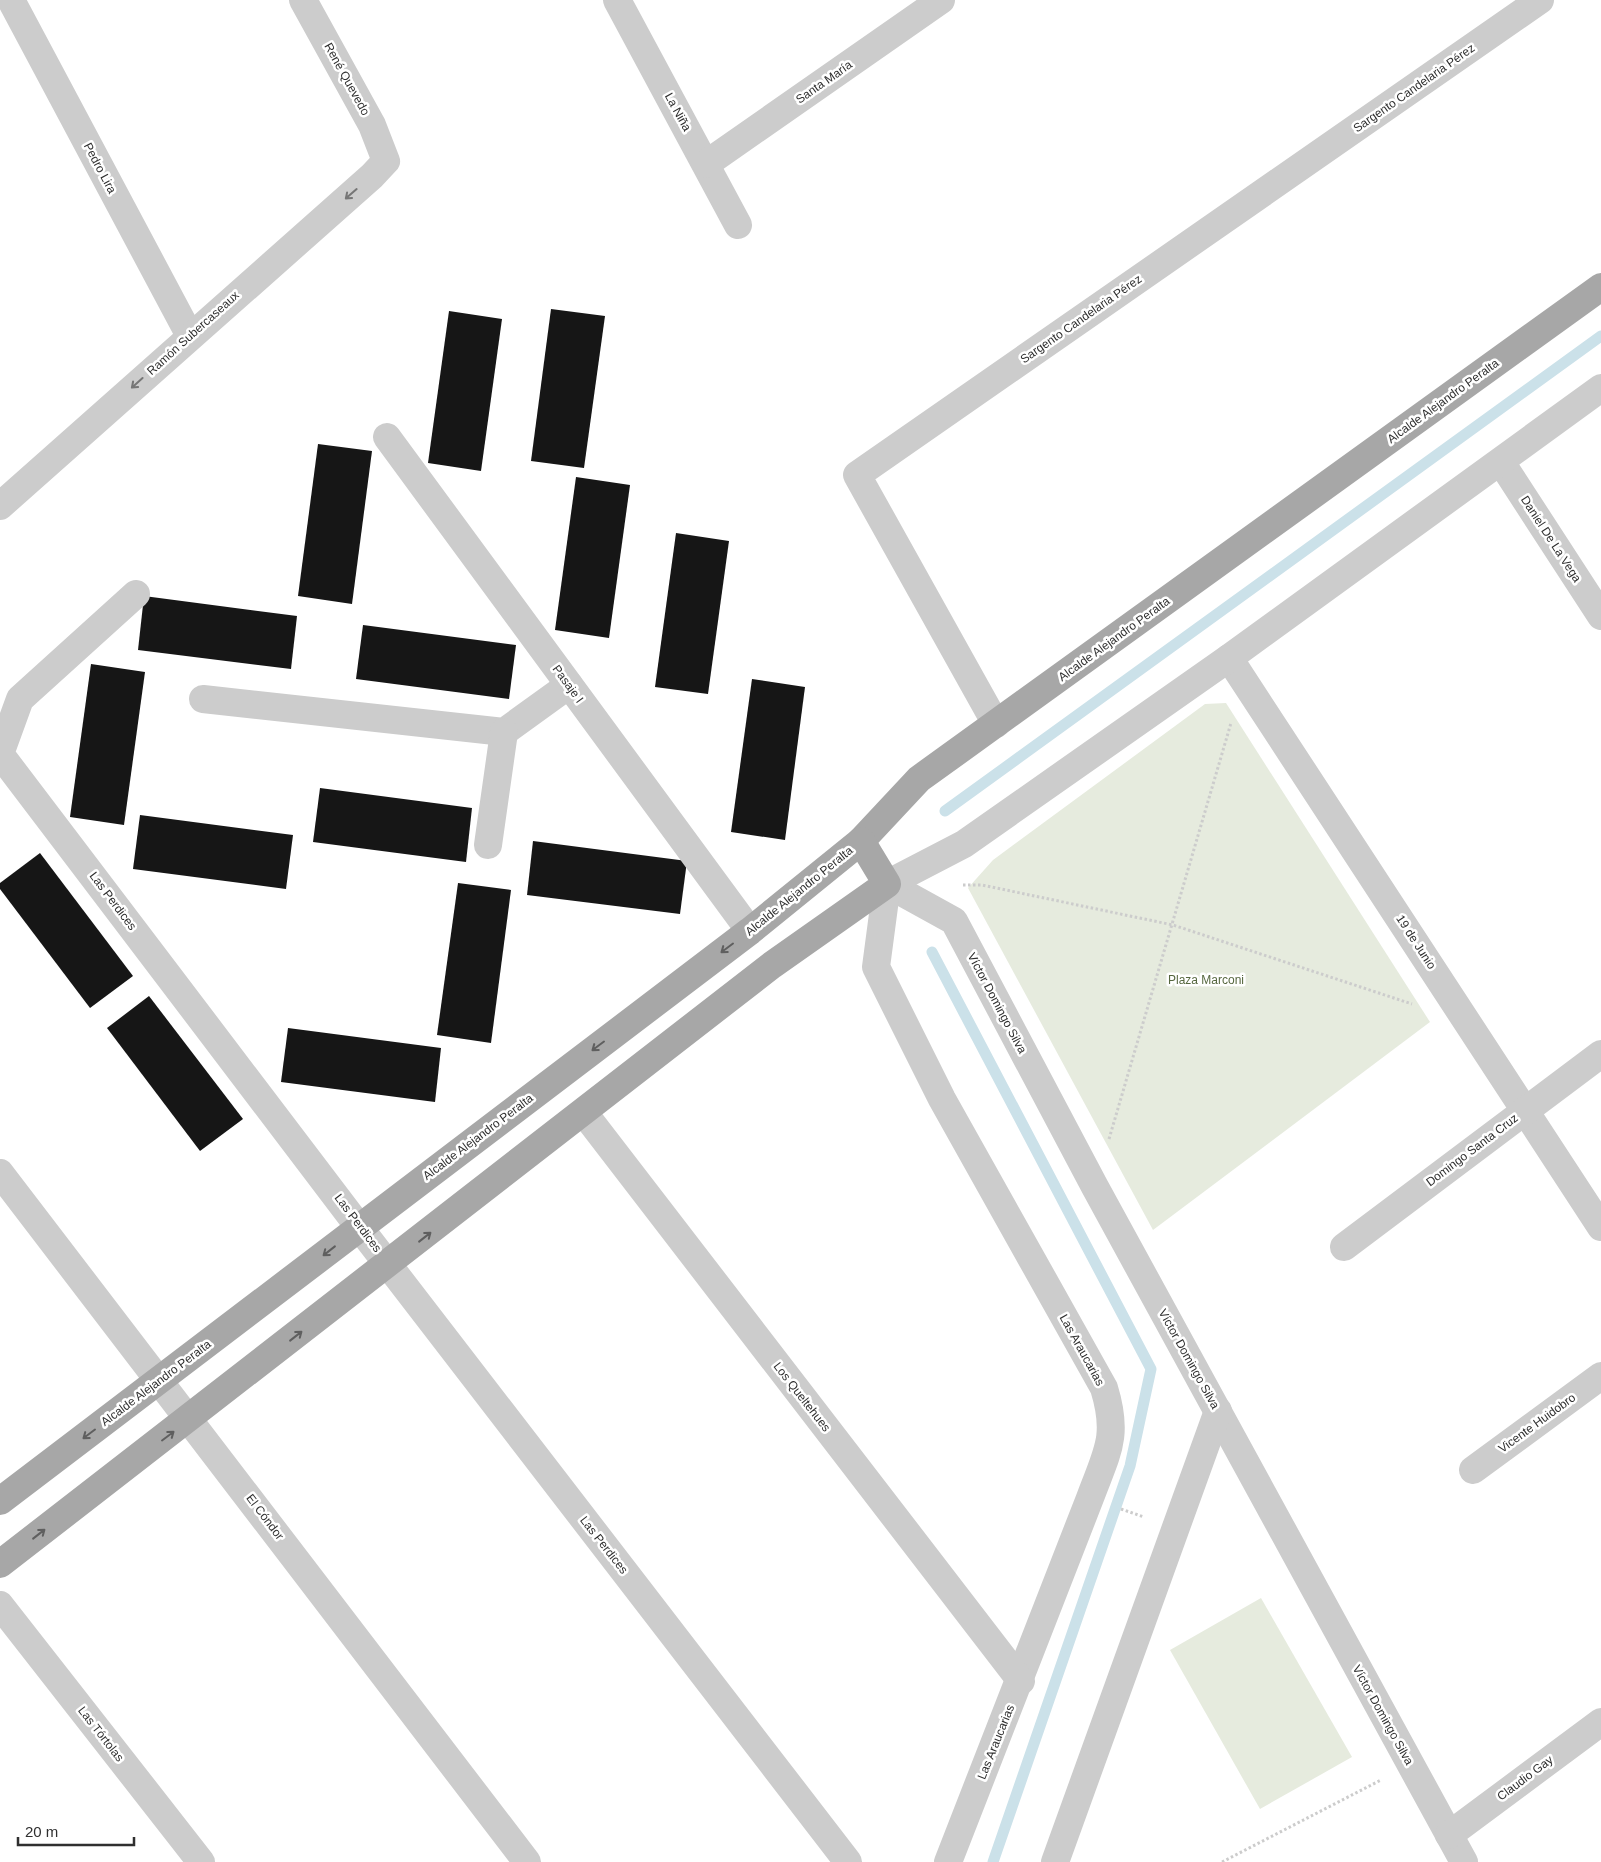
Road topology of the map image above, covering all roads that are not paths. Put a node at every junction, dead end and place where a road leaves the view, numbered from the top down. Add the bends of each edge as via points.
1 (11, 0) edge
2 (302, 0) edge
3 (617, 0) edge
4 (942, 0) edge
5 (1540, 0) edge
6 (386, 160) joint
7 (706, 164) junction
8 (738, 225) dead end
9 (1601, 287) edge
10 (190, 336) junction
11 (1601, 388) edge
12 (387, 437) dead end
13 (1501, 462) junction
14 (2, 498) edge
15 (136, 594) dead end
16 (1601, 616) edge
17 (1229, 658) junction
18 (569, 686) junction
19 (203, 699) dead end
20 (996, 724) junction
21 (504, 732) junction
22 (861, 841) junction
23 (488, 845) dead end
24 (887, 884) junction
25 (750, 931) junction
26 (1601, 1054) edge
27 (1525, 1110) junction
28 (584, 1114) junction
29 (0, 1173) edge
30 (360, 1227) junction
31 (1601, 1227) edge
32 (1344, 1247) dead end
33 (389, 1264) junction
34 (1601, 1376) edge
35 (160, 1381) junction
36 (1218, 1411) junction
37 (190, 1419) junction
38 (1474, 1470) dead end
39 (0, 1501) edge
40 (0, 1564) edge
41 (0, 1605) edge
42 (1021, 1680) junction
43 (1601, 1722) edge
44 (1450, 1835) junction
45 (201, 1862) edge
46 (528, 1862) edge
47 (848, 1862) edge
48 (948, 1862) edge
49 (1055, 1862) edge
50 (1464, 1862) edge

1 - 10 street, Pedro Lira
2 - 6 street, René Quevedo via 372,125
3 - 7 street, La Niña
4 - 7 street, Santa María
5 - 20 street, Sargento Candelaria Pérez via 857,475
6 -> 10 street, Ramón Subercaseaux via 372,176
7 - 8 street, La Niña
9 - 20 main road, Alcalde Alejandro Peralta
10 -> 14 street, Ramón Subercaseaux
11 - 13 street
12 - 18 street, Pasaje I
13 - 16 street, Daniel De La Vega
13 - 17 street
15 - 30 street, Las Perdices via 20,699 0,754
17 - 24 street via 964,844
17 - 27 street, 19 de Junio
18 - 21 street
18 - 25 street, Pasaje I
19 - 21 street
20 - 22 main road, Alcalde Alejandro Peralta via 919,779
21 - 23 street
22 - 24 main road
22 - 25 main road, Alcalde Alejandro Peralta
24 - 28 main road via 772,965
24 - 36 street, Víctor Domingo Silva via 954,921
24 - 42 street, Las Araucarias via 876,967 942,1099 1104,1388 1111,1412 1111,1439
25 -> 30 main road, Alcalde Alejandro Peralta
26 - 27 street, Domingo Santa Cruz
27 - 31 street, 19 de Junio
27 - 32 street, Domingo Santa Cruz
33 -> 28 main road
28 - 42 street, Los Queltehues
29 - 35 street, El Cóndor
30 - 33 street, Las Perdices
30 -> 35 main road, Alcalde Alejandro Peralta
37 -> 33 main road
33 - 47 street, Las Perdices
34 - 38 street, Vicente Huidobro
35 - 37 street, El Cóndor
35 -> 39 main road, Alcalde Alejandro Peralta
36 - 44 street, Víctor Domingo Silva
36 - 49 street
40 -> 37 main road
37 - 46 street, El Cóndor
41 - 45 street, Las Tórtolas
42 - 48 street, Las Araucarias
43 - 44 street, Claudio Gay
44 - 50 street, Víctor Domingo Silva

